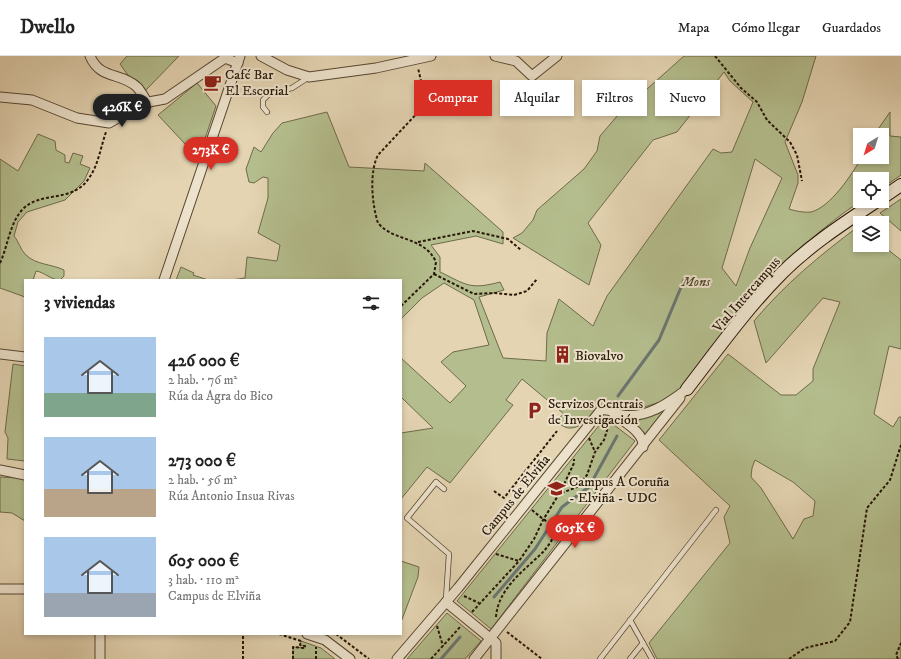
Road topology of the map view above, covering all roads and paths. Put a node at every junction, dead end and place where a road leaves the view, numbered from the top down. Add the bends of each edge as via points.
1 (90, 56) edge
2 (261, 56) edge
3 (431, 56) edge
4 (495, 56) edge
5 (557, 56) edge
6 (715, 56) edge
7 (239, 59) edge
8 (417, 59) junction
9 (517, 59) edge
10 (310, 77) junction
11 (0, 97) edge
12 (148, 103) junction
13 (267, 112) dead end
14 (109, 123) junction
15 (802, 181) dead end
16 (901, 185) edge
17 (889, 193) edge
18 (867, 208) edge
19 (418, 242) junction
20 (521, 250) dead end
21 (0, 263) edge
22 (434, 274) junction
23 (164, 279) edge
24 (537, 279) dead end
25 (402, 305) edge
26 (0, 354) edge
27 (24, 357) edge
28 (687, 389) junction
29 (611, 412) junction
30 (585, 430) junction
31 (557, 431) dead end
32 (573, 445) junction
33 (901, 445) edge
34 (643, 446) junction
35 (595, 452) junction
36 (0, 470) edge
37 (24, 475) edge
38 (444, 489) dead end
39 (494, 491) dead end
40 (559, 494) junction
41 (525, 505) junction
42 (716, 510) dead end
43 (543, 520) junction
44 (487, 552) junction
45 (519, 561) junction
46 (458, 588) junction
47 (0, 589) edge
48 (24, 589) edge
49 (446, 602) junction
50 (479, 603) junction
51 (434, 616) junction
52 (467, 619) junction
53 (630, 620) junction
54 (501, 627) junction
55 (100, 635) edge
56 (244, 635) edge
57 (337, 635) edge
58 (324, 637) edge
59 (304, 638) edge
60 (491, 639) junction
61 (643, 642) junction
62 (901, 643) edge
63 (316, 646) dead end
64 (443, 646) junction
65 (100, 659) edge
66 (243, 659) edge
67 (293, 659) edge
68 (316, 659) edge
69 (350, 659) edge
70 (369, 659) edge
71 (397, 659) edge
72 (431, 659) edge
73 (474, 659) edge
74 (496, 659) edge
75 (542, 659) edge
76 (600, 659) edge
77 (630, 659) edge
78 (652, 659) edge
79 (788, 659) edge
80 (898, 659) edge

1 - 12 street via 93,64 105,74 124,79 137,87
2 - 10 street via 287,70
3 - 8 street
4 - 9 street
5 - 9 street via 532,76
6 - 15 path via 741,88 757,102 767,120 790,142 797,155
7 - 12 street via 225,58 165,100
7 - 23 street
8 - 10 street via 376,68
8 - 19 path via 425,98 422,109 378,155 374,161 372,175 378,223 391,233
10 - 13 lane via 292,88 270,93 263,100 263,107
11 - 14 street via 32,100 77,118
12 - 14 street via 143,103
14 - 21 path via 90,177 75,193 39,200 23,209 9,234
16 - 17 street
18 - 28 street, Vial Intercampus via 824,237 782,273
19 - 20 path via 474,231 508,239
19 - 22 path via 433,255 436,262
22 - 24 path via 474,294 527,292
22 - 25 path
26 - 27 street
28 - 29 street via 668,403 649,412 628,415
28 - 34 street
29 - 30 street, Campus de Elviña via 601,410
29 - 34 street via 640,435 644,442
29 - 35 path via 604,440
30 - 32 street, Campus de Elviña
30 - 35 path
31 - 39 path via 504,498
32 - 40 path via 574,463
32 - 41 street, Campus de Elviña
33 - 79 path via 890,480 867,508 850,622 835,641 805,648
34 - 54 street
35 - 40 path via 586,475 577,487
36 - 37 street
38 - 49 lane via 436,482 407,518 449,554
40 - 43 path
41 - 43 path
41 - 44 street, Campus de Elviña
42 - 53 lane
43 - 45 path
43 - 54 path via 558,526 545,550 525,567 498,600 496,622
44 - 45 path
44 - 46 street, Campus de Elviña
45 - 50 path
46 - 49 street, Campus de Elviña
46 - 50 path via 462,595
47 - 48 street
49 - 51 street, Campus de Elviña
49 - 52 street
50 - 52 path
51 - 64 path
51 - 71 street, Campus de Elviña
52 - 60 street
52 - 64 path
53 - 61 lane
53 - 76 lane
54 - 60 street
54 - 75 path
55 - 65 street
56 - 66 path
57 - 70 path
58 - 59 street
58 - 69 street
59 - 67 path via 300,645 305,648 293,647
60 - 73 street
60 - 74 street via 496,644
61 - 77 lane
61 - 78 lane
62 - 80 path via 896,655
63 - 68 path
64 - 72 path

